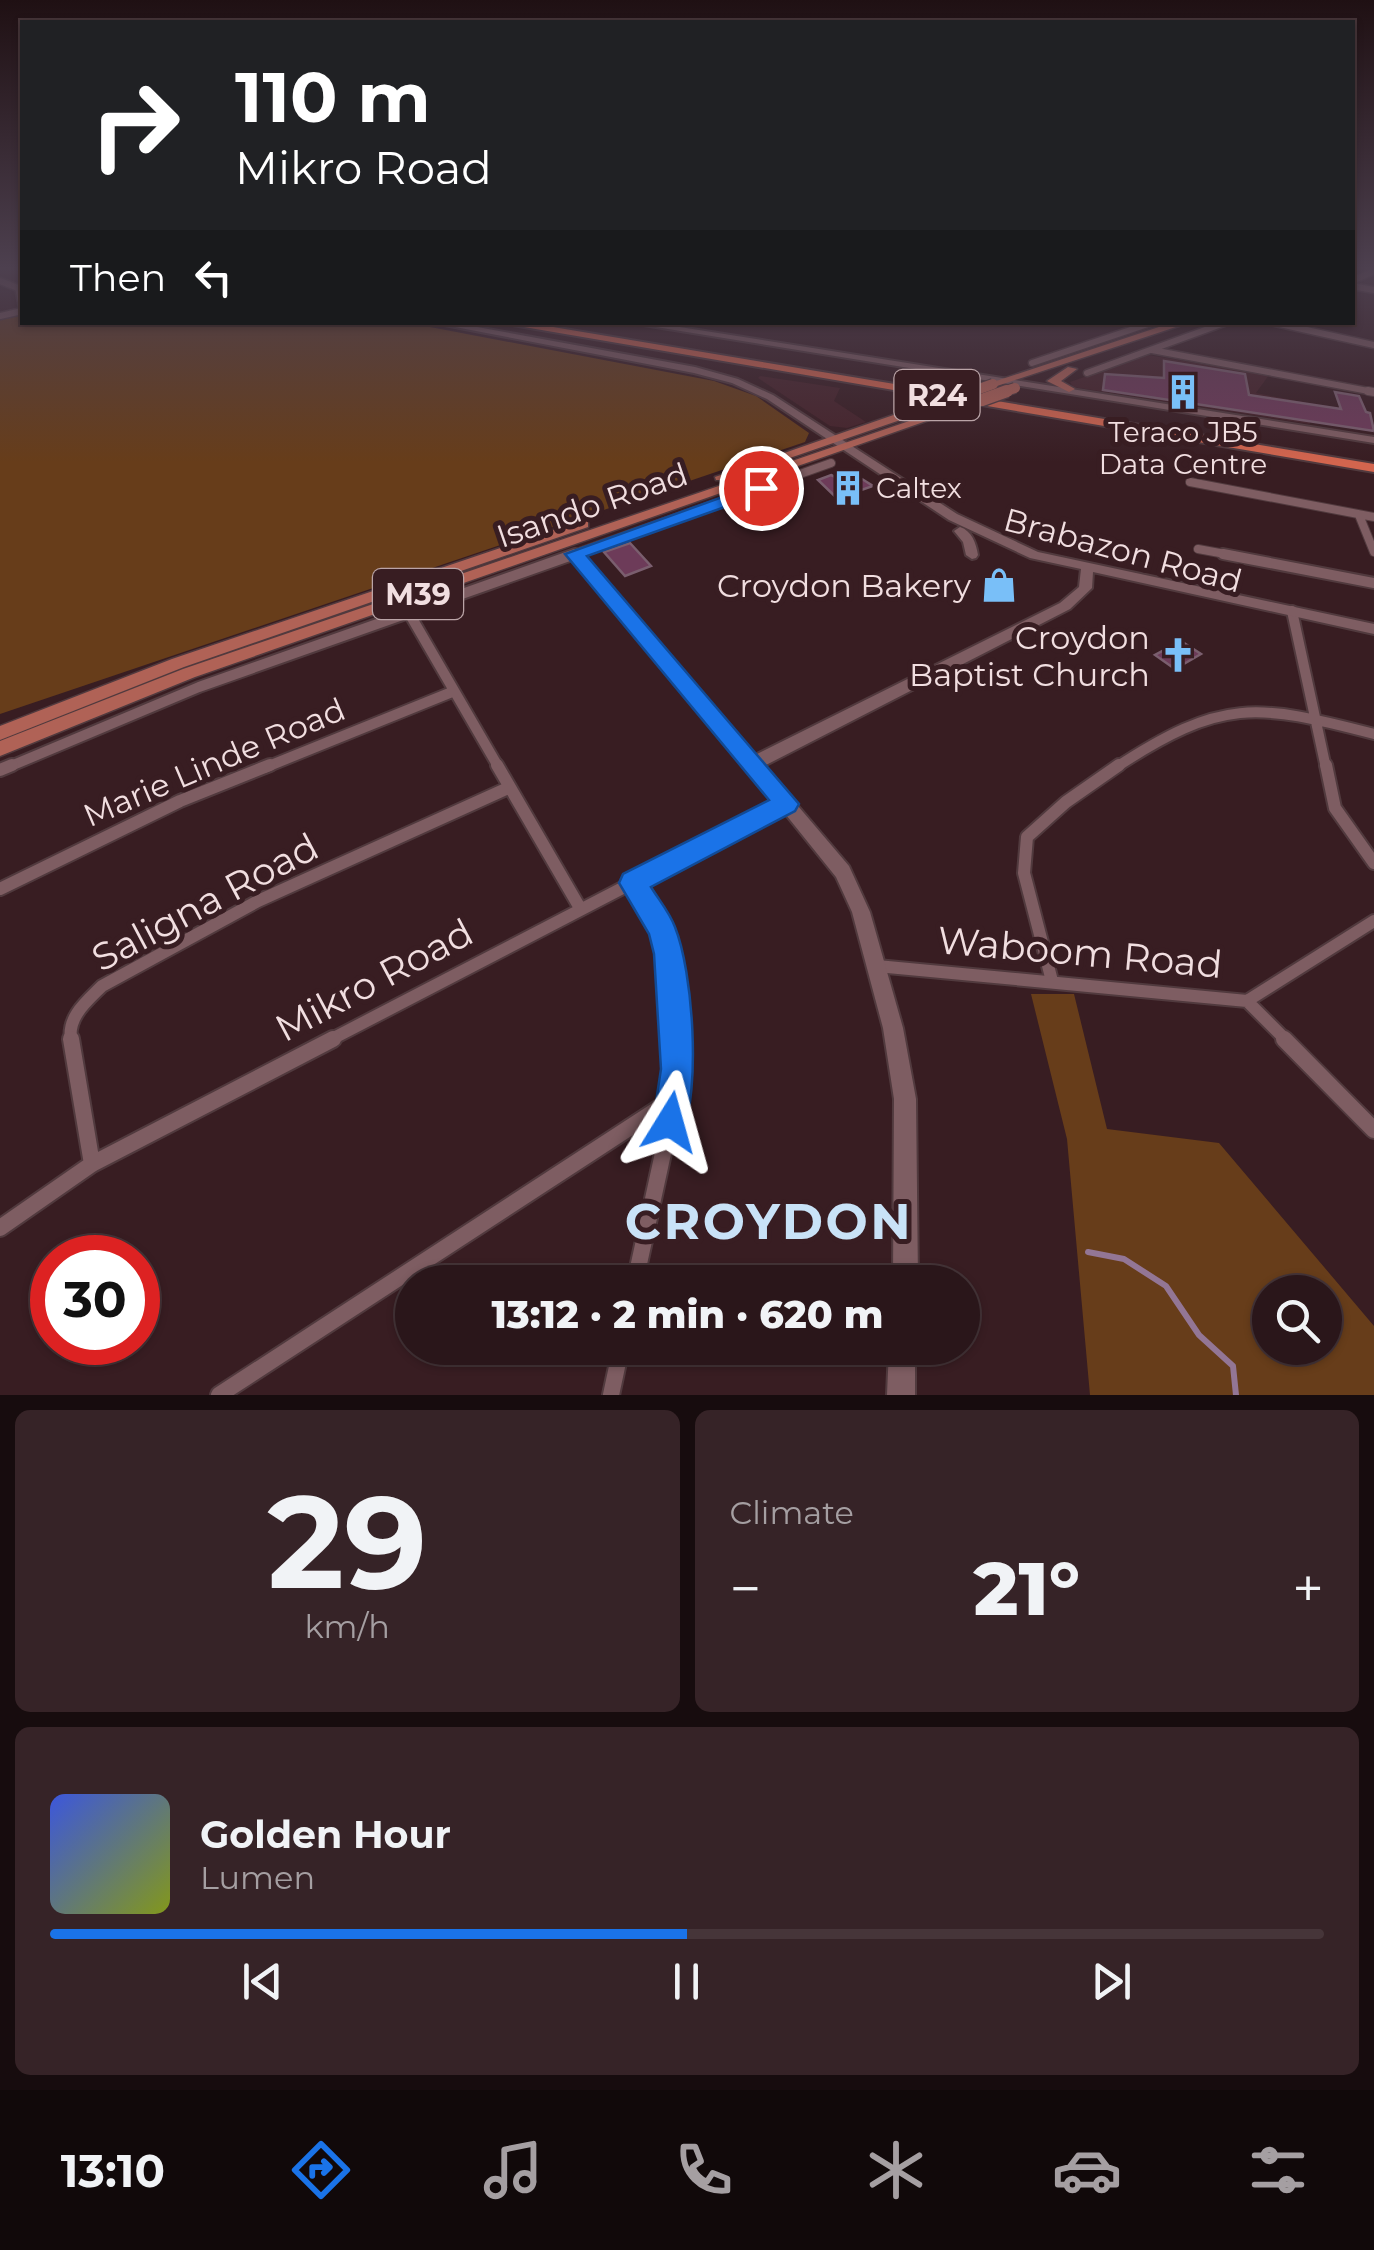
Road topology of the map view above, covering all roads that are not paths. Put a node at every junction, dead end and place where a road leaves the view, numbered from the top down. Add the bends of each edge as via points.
1 (481, 331) edge
2 (554, 331) edge
3 (608, 331) edge
4 (685, 331) edge
5 (1130, 331) edge
6 (1155, 331) edge
7 (1180, 331) edge
8 (1203, 331) edge
9 (1312, 331) edge
10 (1374, 345) edge
11 (1152, 350) junction
12 (1033, 367) junction
13 (1072, 369) junction
14 (1087, 372) dead end
15 (1010, 384) junction
16 (972, 387) junction
17 (1069, 389) junction
18 (1374, 392) edge
19 (1167, 407) junction
20 (1374, 440) edge
21 (833, 444) junction
22 (1374, 455) edge
23 (1374, 468) edge
24 (1190, 482) dead end
25 (1359, 514) junction
26 (1374, 517) edge
27 (960, 531) junction
28 (1198, 548) dead end
29 (1374, 552) edge
30 (575, 554) junction
31 (972, 555) dead end
32 (1087, 572) junction
33 (1374, 583) edge
34 (409, 612) junction
35 (1293, 616) junction
36 (1374, 628) edge
37 (1374, 638) edge
38 (452, 692) junction
39 (1318, 720) junction
40 (0, 733) edge
41 (1374, 734) edge
42 (0, 749) edge
43 (753, 764) junction
44 (0, 770) edge
45 (508, 788) junction
46 (786, 804) junction
47 (1374, 863) edge
48 (633, 883) junction
49 (0, 889) edge
50 (580, 908) junction
51 (1374, 920) edge
52 (877, 966) junction
53 (1052, 981) junction
54 (1247, 1001) junction
55 (676, 1098) junction
56 (1374, 1130) edge
57 (92, 1164) junction
58 (0, 1228) edge
59 (639, 1265) edge
60 (906, 1265) edge
61 (617, 1365) edge
62 (902, 1365) edge
63 (220, 1395) edge
64 (611, 1395) edge
65 (901, 1395) edge

1 - 21 main road via 711,374 759,391
2 - 23 highway, R24
3 - 22 highway, R24
4 - 16 main road via 905,366
5 - 12 street
6 - 12 main road, Isando Road / M39
7 - 13 main road, Isando Road / M39
8 - 11 street
9 - 10 street
11 - 14 street
11 - 18 street
12 - 15 main road, Isando Road / M39
12 - 16 main road
13 - 15 main road, Isando Road / M39
13 - 17 main road via 1054,381
15 - 16 main road, Isando Road / M39, bridge
15 - 16 main road, Isando Road / M39, bridge
15 - 16 main road
15 - 17 main road
15 - 19 main road
16 - 21 main road, Isando Road / M39
16 - 21 main road, Isando Road / M39, bridge
17 - 19 main road
19 - 20 main road
21 - 27 main road, Brabazon Road
21 - 30 street, Isando Road
21 - 32 main road, Brabazon Road via 976,530
21 - 40 main road, Isando Road / M39 via 178,663
21 - 42 main road, Isando Road / M39 via 189,674
24 - 25 street
25 - 26 street
25 - 29 street
27 - 31 main road
27 - 32 main road, Brabazon Road via 1019,557
28 - 33 street
30 - 34 street, Isando Road
30 - 43 street
32 - 35 main road, Brabazon Road
32 - 43 main road via 1085,588 1065,606
34 - 38 street
34 - 44 street, Isando Road via 155,703
35 - 36 main road, Brabazon Road
35 - 37 main road, Brabazon Road
35 - 39 street
38 - 45 street
38 - 49 street, Marie Linde Road via 180,801
39 - 41 street
39 - 47 street via 1335,808
39 - 53 street via 1244,710 1201,720 1110,772 1034,827 1024,845 1024,873
43 - 46 main road
45 - 50 street
45 - 57 street, Saligna Road via 258,902 102,986 69,1028
46 - 48 street, Mikro Road
46 - 52 main road via 851,884
48 - 50 street, Mikro Road
48 - 55 street via 662,929 669,954
50 - 57 street, Mikro Road
51 - 54 street, Waboom Road
52 - 53 street, Waboom Road
52 - 60 main road via 905,1099
53 - 54 street, Waboom Road
54 - 56 street
55 - 59 street
55 - 63 street
57 - 58 street, Mikro Road
61 - 64 street
62 - 65 main road

